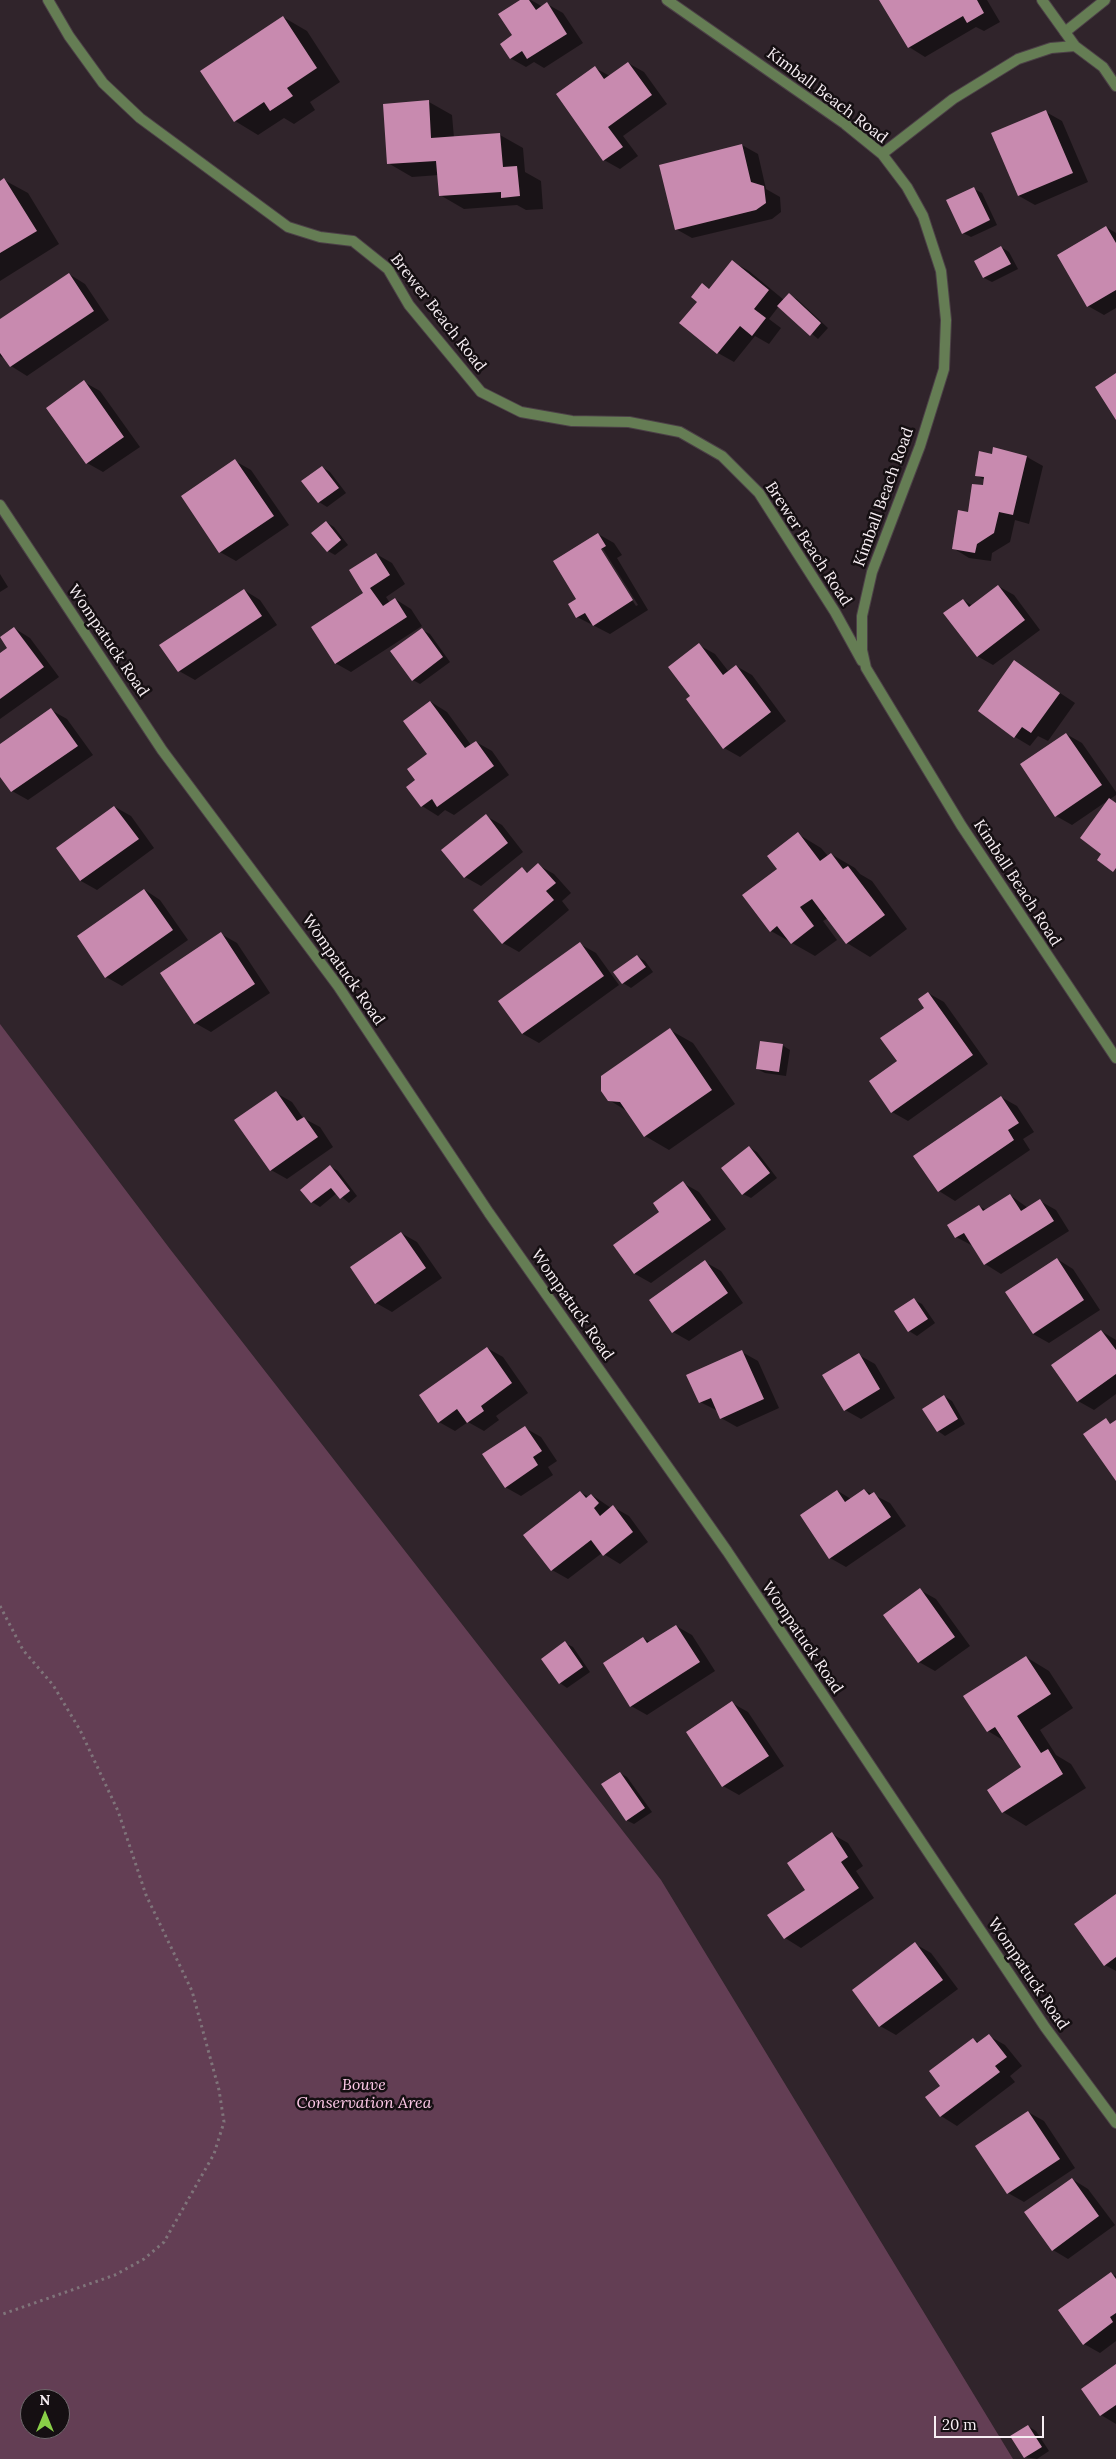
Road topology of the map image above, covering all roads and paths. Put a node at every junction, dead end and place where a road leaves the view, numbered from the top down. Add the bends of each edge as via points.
1 (48, 0) edge
2 (667, 0) edge
3 (1042, 0) edge
4 (1105, 0) edge
5 (1065, 32) junction
6 (1075, 46) junction
7 (1116, 86) edge
8 (882, 154) junction
9 (0, 505) edge
10 (866, 668) junction
11 (1116, 1058) edge
12 (0, 1606) edge
13 (1116, 2123) edge
14 (0, 2315) edge

1 - 10 street, Brewer Beach Road via 103,83 140,118 288,227 320,237 353,240 388,269 409,305 481,392 520,412 572,421 629,422 680,432 722,456 764,501 835,612
2 - 8 street, Kimball Beach Road via 845,124
3 - 5 street
4 - 5 street
5 - 6 street
6 - 7 street via 1103,67
6 - 8 street via 1051,48 1018,59 952,98
8 - 10 street, Kimball Beach Road via 908,187 923,216 941,271 946,320 944,369 920,446 872,572 862,616 862,650
9 - 13 street, Wompatuck Road via 162,750 338,986 489,1213 726,1550 1045,2027
10 - 11 street, Kimball Beach Road via 961,825
12 - 14 path via 23,1650 53,1685 80,1730 118,1811 146,1895 192,1991 220,2090 224,2122 214,2154 164,2242 144,2259 115,2275

